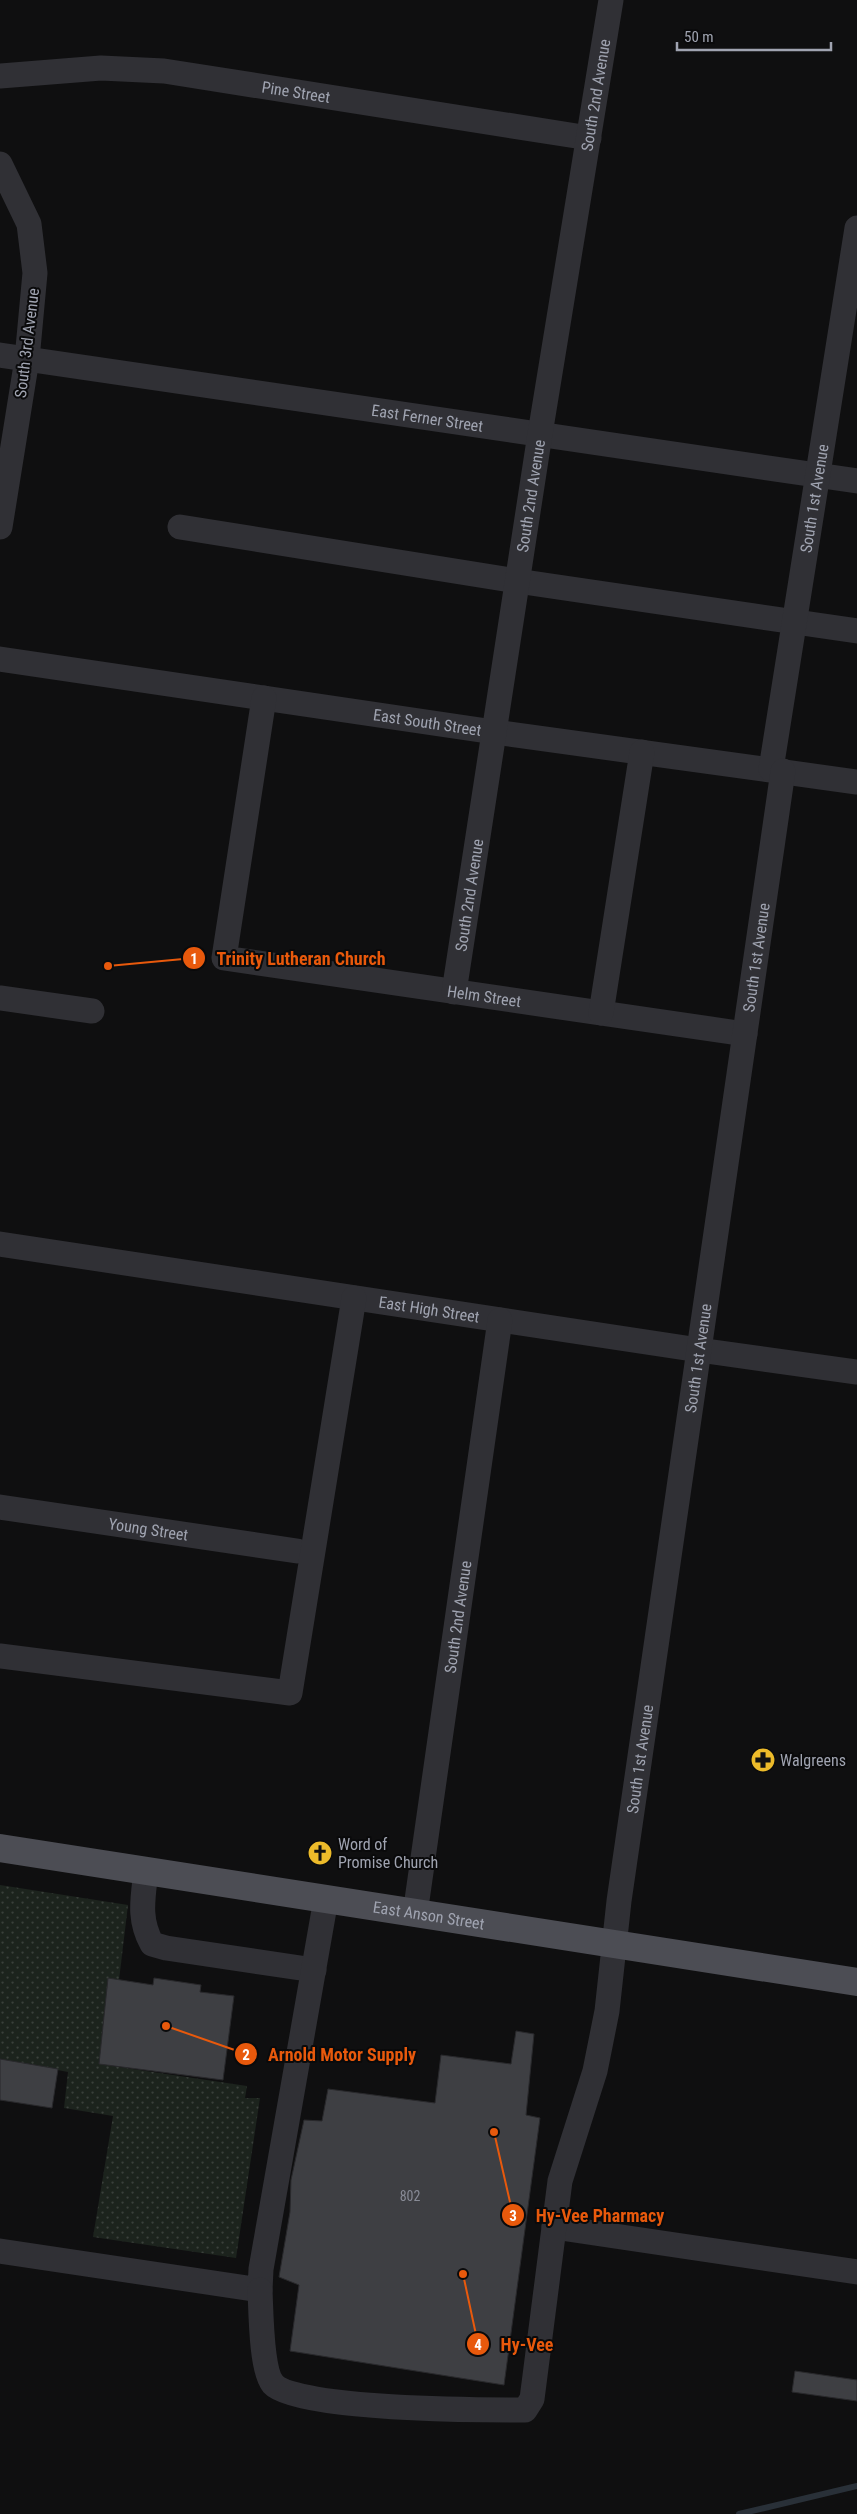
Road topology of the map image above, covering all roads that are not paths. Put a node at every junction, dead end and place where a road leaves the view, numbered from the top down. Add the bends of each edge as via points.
1 (611, 0) edge
2 (0, 76) edge
3 (590, 138) junction
4 (0, 164) edge
5 (857, 228) edge
6 (0, 355) edge
7 (27, 359) junction
8 (540, 434) junction
9 (818, 475) junction
10 (857, 481) edge
11 (0, 527) edge
12 (180, 527) dead end
13 (517, 581) junction
14 (794, 622) junction
15 (857, 632) edge
16 (0, 659) edge
17 (264, 698) junction
18 (494, 732) junction
19 (642, 752) junction
20 (777, 770) junction
21 (857, 782) edge
22 (454, 992) junction
23 (0, 998) edge
24 (92, 1011) dead end
25 (601, 1013) junction
26 (745, 1034) junction
27 (0, 1244) edge
28 (354, 1298) junction
29 (500, 1320) junction
30 (699, 1350) junction
31 (857, 1372) edge
32 (0, 1507) edge
33 (297, 1552) dead end
34 (0, 1656) edge
35 (0, 1848) edge
36 (146, 1871) junction
37 (326, 1900) junction
38 (415, 1914) junction
39 (613, 1944) junction
40 (314, 1970) junction
41 (857, 1982) edge
42 (554, 2227) junction
43 (0, 2251) edge
44 (857, 2272) edge
45 (260, 2290) junction

1 - 3 street, South 2nd Avenue
2 - 3 street, Pine Street via 101,68 164,71
3 - 8 street, South 2nd Avenue
4 - 7 street, South 3rd Avenue via 29,224 36,273
5 - 9 street, South 1st Avenue
6 - 7 street, East Ferner Street
7 - 8 street, East Ferner Street
7 - 11 street, South 3rd Avenue
8 - 9 street, East Ferner Street
8 - 13 street, South 2nd Avenue
9 - 10 street, East Ferner Street
9 - 14 street, South 1st Avenue
12 - 13 street
13 - 14 street
13 - 18 street, South 2nd Avenue
14 - 15 street
14 - 20 street, South 1st Avenue
16 - 17 street, East South Street
17 - 18 street, East South Street
17 - 22 street, Helm Street via 224,958
18 - 19 street, East South Street
18 - 22 street, South 2nd Avenue
19 - 20 street, East South Street
19 - 25 street
20 - 21 street, East South Street
20 - 26 street, South 1st Avenue
22 - 25 street, Helm Street
23 - 24 street
25 - 26 street, Helm Street
26 - 30 street, South 1st Avenue
27 - 28 street, East High Street
28 - 29 street, East High Street
28 - 34 street via 290,1693
29 - 30 street, East High Street
29 - 38 street, South 2nd Avenue
30 - 31 street, East High Street
30 - 39 street, South 1st Avenue
32 - 33 street, Young Street
35 - 36 main road, East Anson Street
36 - 37 main road, East Anson Street
36 - 40 street via 142,1908 144,1930 152,1944
37 - 38 main road, East Anson Street
37 - 40 street
38 - 39 main road, East Anson Street
39 - 41 main road, East Anson Street
39 - 42 street, South 1st Avenue via 606,2020 595,2071 560,2181
40 - 45 street via 261,2269
42 - 44 street
42 - 45 street, South 1st Avenue via 532,2400 525,2410 464,2410 320,2401 286,2392 272,2383 263,2350
43 - 45 street

